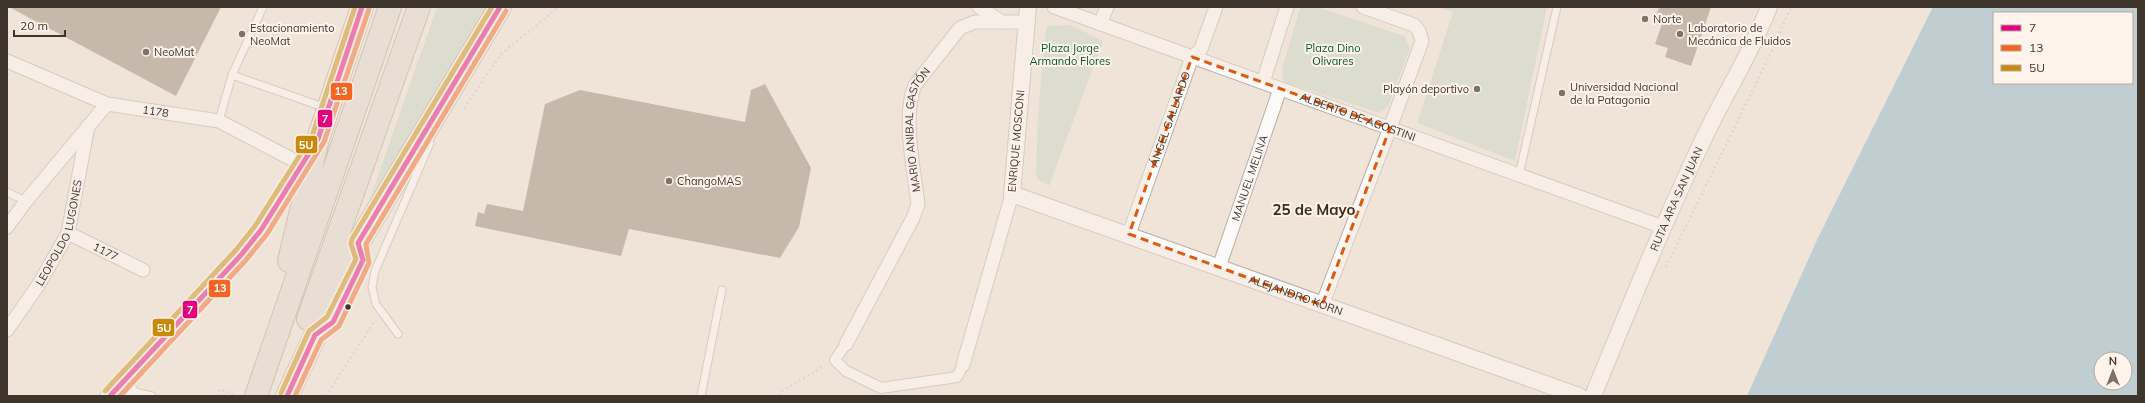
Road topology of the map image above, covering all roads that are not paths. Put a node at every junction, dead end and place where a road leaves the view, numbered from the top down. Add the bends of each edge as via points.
1 (263, 7) edge
2 (362, 7) edge
3 (390, 7) edge
4 (419, 7) edge
5 (500, 7) edge
6 (979, 7) edge
7 (1054, 7) edge
8 (1107, 7) edge
9 (1216, 7) edge
10 (1287, 7) edge
11 (1363, 7) edge
12 (1557, 7) edge
13 (1769, 7) edge
14 (1027, 14) edge
15 (1002, 22) junction
16 (1100, 24) junction
17 (1192, 57) junction
18 (7, 61) edge
19 (460, 70) junction
20 (232, 75) junction
21 (1263, 82) junction
22 (1280, 89) junction
23 (107, 104) junction
24 (328, 109) junction
25 (219, 121) junction
26 (88, 126) junction
27 (1390, 128) junction
28 (318, 139) junction
29 (303, 165) junction
30 (1520, 175) junction
31 (7, 192) edge
32 (1012, 194) junction
33 (26, 201) junction
34 (7, 227) edge
35 (1663, 227) junction
36 (68, 232) junction
37 (1129, 234) junction
38 (1219, 268) junction
39 (144, 270) dead end
40 (722, 290) dead end
41 (1322, 305) junction
42 (7, 330) edge
43 (398, 334) dead end
44 (846, 344) joint
45 (963, 365) joint
46 (258, 388) edge
47 (129, 390) edge
48 (110, 396) edge
49 (152, 396) edge
50 (281, 396) edge
51 (287, 396) edge
52 (701, 396) edge
53 (1579, 396) edge
54 (1593, 396) edge

1 - 20 lane
2 - 24 highway
3 - 46 highway
4 - 50 highway
5 - 19 highway
6 - 15 street
7 - 16 street, ALBERTO DE AGOSTINI
8 - 16 street
9 - 17 street, ÁNGEL GALLARDO via 1201,49
10 - 21 street
11 - 27 street via 1414,25 1422,41
12 - 30 lane
13 - 35 street, RUTA ARA SAN JUAN via 1756,41 1704,138
14 - 15 street, MARIO ANIBAL GASTÓN
14 - 32 street, ENRIQUE MOSCONI
15 - 44 street, MARIO ANIBAL GASTÓN via 975,22 960,28 914,85 910,95 909,113 918,204
16 - 17 street, ALBERTO DE AGOSTINI
17 - 21 street, ALBERTO DE AGOSTINI
17 - 37 street, ÁNGEL GALLARDO
18 - 23 street, 1178
19 - 43 lane via 375,271 372,287 376,304
19 - 51 highway via 358,243
20 - 24 lane
20 - 25 lane
21 - 22 street, ALBERTO DE AGOSTINI
22 - 27 street, ALBERTO DE AGOSTINI
22 - 38 street, MANUEL MELINA
23 - 25 street, 1178
23 - 26 street
24 - 28 highway
25 - 29 street, 1178
26 - 33 street
26 - 36 street, LEOPOLDO LUGONES
27 - 30 street, ALBERTO DE AGOSTINI
27 - 41 street
28 - 29 main road
28 - 46 highway
29 - 47 main road via 261,230
30 - 35 street, ALBERTO DE AGOSTINI
31 - 33 lane
32 - 37 street, ALEJANDRO KORN
32 - 45 street, ENRIQUE MOSCONI
33 - 34 street
35 - 54 street, RUTA ARA SAN JUAN
36 - 39 street, 1177
36 - 42 street, LEOPOLDO LUGONES via 39,284
37 - 38 street, ALEJANDRO KORN
38 - 41 street, ALEJANDRO KORN
40 - 52 lane
41 - 53 street, ALEJANDRO KORN
44 - 45 street via 835,360 846,372 881,388 957,377
47 - 48 main road
47 - 49 lane

